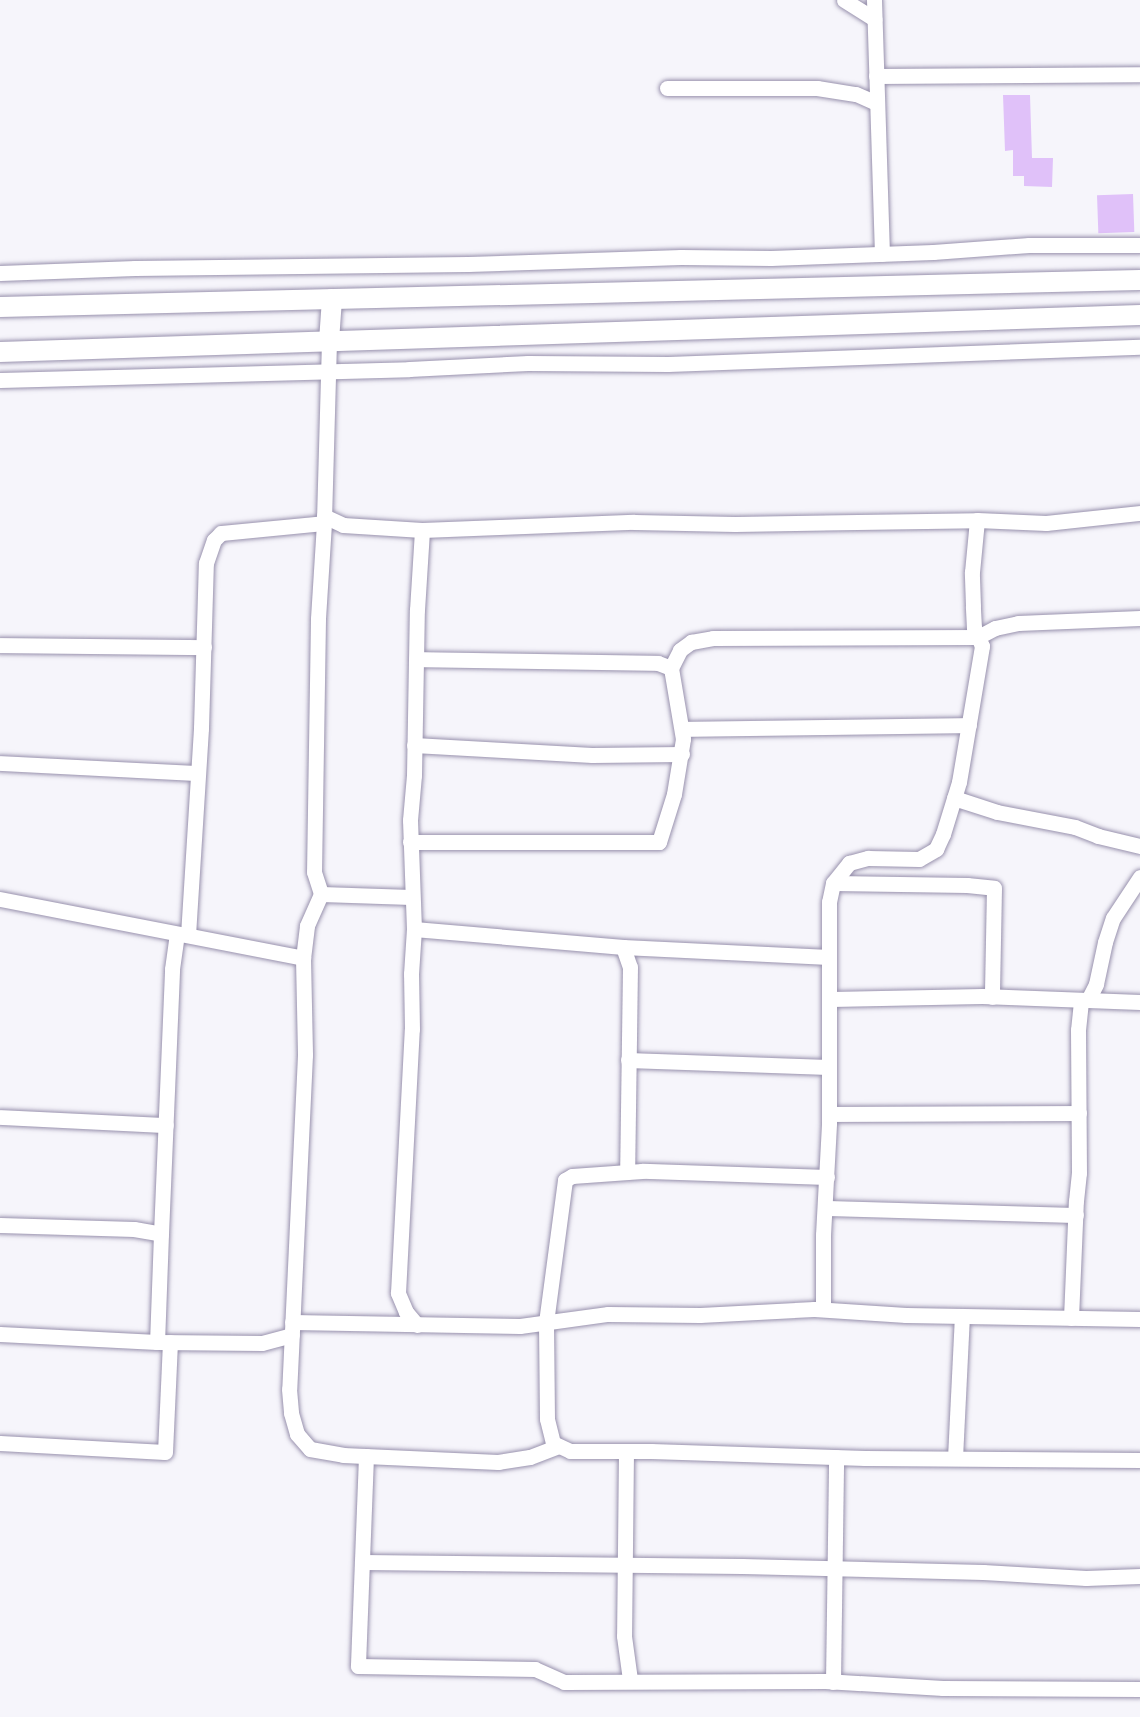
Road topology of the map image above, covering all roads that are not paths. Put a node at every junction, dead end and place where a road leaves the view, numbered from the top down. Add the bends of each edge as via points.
1 (844, 0) edge
2 (874, 0) edge
3 (874, 20) junction
4 (1140, 74) edge
5 (876, 76) junction
6 (667, 88) dead end
7 (876, 103) junction
8 (1140, 245) edge
9 (882, 254) junction
10 (0, 273) edge
11 (1140, 280) edge
12 (332, 299) junction
13 (0, 307) edge
14 (1140, 315) edge
15 (329, 341) junction
16 (1140, 347) edge
17 (0, 352) edge
18 (329, 371) junction
19 (0, 380) edge
20 (1140, 513) edge
21 (324, 520) junction
22 (977, 520) junction
23 (422, 530) junction
24 (1140, 618) edge
25 (978, 637) junction
26 (0, 645) edge
27 (204, 647) junction
28 (416, 659) junction
29 (671, 668) junction
30 (969, 725) junction
31 (682, 729) junction
32 (414, 745) junction
33 (682, 754) junction
34 (0, 763) edge
35 (198, 772) junction
36 (954, 798) junction
37 (410, 842) junction
38 (1140, 846) edge
39 (1140, 877) edge
40 (833, 883) junction
41 (321, 894) junction
42 (411, 897) junction
43 (0, 899) edge
44 (414, 929) junction
45 (183, 935) junction
46 (623, 947) junction
47 (829, 957) junction
48 (303, 958) junction
49 (992, 997) junction
50 (831, 999) junction
51 (1085, 1000) junction
52 (1140, 1002) edge
53 (628, 1060) junction
54 (828, 1066) junction
55 (1079, 1113) junction
56 (829, 1114) junction
57 (0, 1117) edge
58 (166, 1125) junction
59 (627, 1172) junction
60 (827, 1177) junction
61 (826, 1208) junction
62 (1076, 1215) junction
63 (0, 1225) edge
64 (161, 1233) junction
65 (823, 1309) junction
66 (962, 1316) junction
67 (1071, 1318) junction
68 (1140, 1318) edge
69 (546, 1323) junction
70 (417, 1325) junction
71 (292, 1329) junction
72 (0, 1334) edge
73 (164, 1342) junction
74 (0, 1443) edge
75 (558, 1446) junction
76 (626, 1452) junction
77 (366, 1456) junction
78 (836, 1457) junction
79 (955, 1458) junction
80 (1140, 1460) edge
81 (362, 1562) junction
82 (624, 1567) junction
83 (834, 1568) junction
84 (1140, 1576) edge
85 (630, 1680) junction
86 (833, 1682) junction
87 (1140, 1689) edge

1 - 3 street
2 - 3 street
3 - 5 street
4 - 5 street
5 - 7 street
6 - 7 street via 817,88 855,94
7 - 9 street
8 - 9 street via 1029,245
9 - 10 street
11 - 12 street
12 - 13 street
12 - 15 street
14 - 15 street
15 - 17 street
15 - 18 street
16 - 18 street via 668,364 528,363
18 - 19 street
18 - 21 street
20 - 22 street via 1046,523
21 - 23 street via 343,525
21 - 27 street via 221,533 214,540 207,563
21 - 41 street via 318,619 314,872
22 - 23 street via 634,522
22 - 25 street via 972,572 974,628
23 - 28 street
24 - 25 street via 1018,623
25 - 29 street via 713,638 691,642 680,650
25 - 30 street via 982,646
26 - 27 street
27 - 35 street
28 - 29 street via 658,663
28 - 32 street
29 - 31 street
30 - 31 street
30 - 36 street
31 - 33 street
32 - 33 street via 583,755
32 - 37 street
33 - 37 street via 659,842
34 - 35 street
35 - 45 street
36 - 38 street
36 - 40 street via 936,849 920,859 868,858 849,863
37 - 42 street
39 - 51 street via 1113,918 1096,984
40 - 47 street
40 - 49 street via 994,888
41 - 42 street
41 - 48 street via 307,926
42 - 44 street
43 - 45 street
44 - 46 street
44 - 70 street via 398,1293
45 - 48 street
45 - 58 street via 172,969
46 - 47 street
46 - 53 street via 630,967
47 - 50 street
48 - 71 street via 304,1066
49 - 50 street
49 - 51 street
50 - 54 street
51 - 52 street
51 - 55 street via 1078,1030
53 - 54 street
53 - 59 street
54 - 56 street
55 - 56 street
55 - 62 street
56 - 60 street
57 - 58 street
58 - 64 street
59 - 60 street
59 - 69 street via 572,1176 565,1180
60 - 61 street
61 - 62 street
61 - 65 street
62 - 67 street
63 - 64 street
64 - 73 street
65 - 66 street
65 - 69 street via 700,1316 608,1314
66 - 67 street
66 - 79 street
67 - 68 street
69 - 70 street
69 - 75 street via 547,1419 553,1443
70 - 71 street via 345,1321
71 - 73 street via 262,1343
71 - 77 street via 289,1389 297,1434 310,1449
72 - 73 street
73 - 74 street via 165,1452
75 - 76 street via 570,1452
75 - 77 street via 530,1457 498,1462
76 - 78 street
76 - 82 street
77 - 81 street
78 - 79 street
78 - 83 street
79 - 80 street
81 - 82 street
81 - 85 street via 358,1666 535,1669 564,1682
82 - 83 street
82 - 85 street via 624,1636
83 - 84 street via 1086,1578
83 - 86 street
85 - 86 street
86 - 87 street via 943,1688

